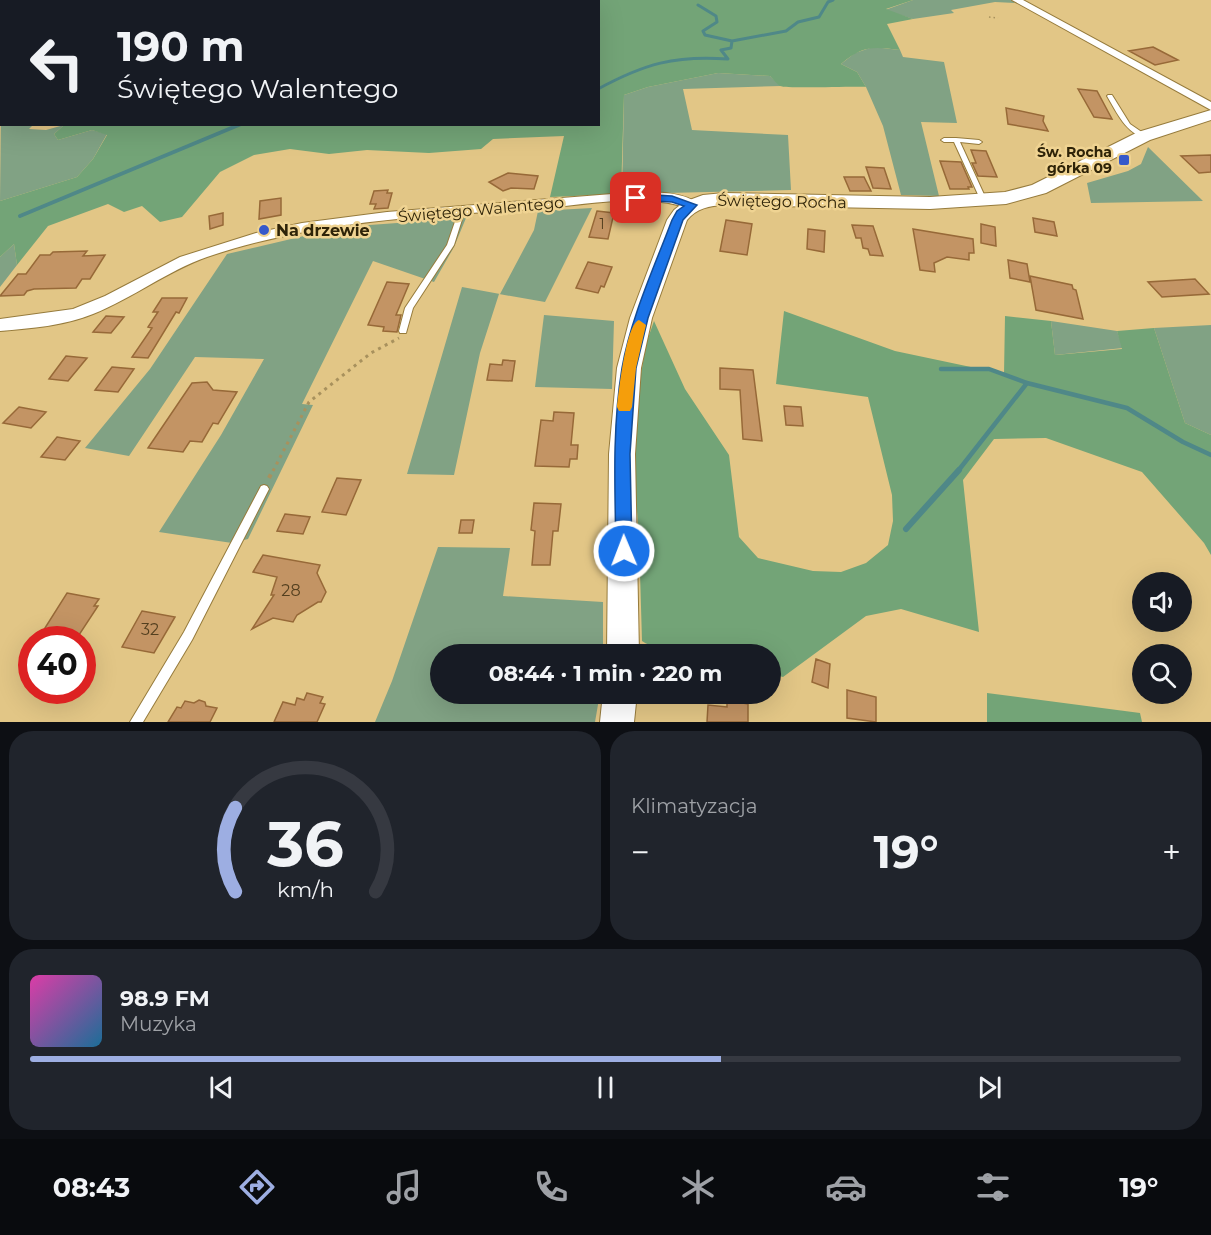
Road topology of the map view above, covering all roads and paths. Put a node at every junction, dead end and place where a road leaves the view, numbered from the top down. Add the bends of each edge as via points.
1 (1016, 0) edge
2 (989, 17) dead end
3 (998, 18) dead end
4 (1110, 96) dead end
5 (1211, 107) edge
6 (1211, 115) edge
7 (1144, 136) junction
8 (944, 140) dead end
9 (956, 140) junction
10 (979, 142) dead end
11 (984, 201) junction
12 (692, 205) junction
13 (462, 210) junction
14 (0, 326) edge
15 (403, 331) joint
16 (264, 489) joint
17 (623, 644) edge
18 (619, 704) edge
19 (136, 722) edge
20 (617, 722) edge

1 - 5 street
2 - 3 path
4 - 7 lane via 1128,124
6 - 7 street, Świętego Rocha
7 - 11 street, Świętego Rocha via 1039,189
8 - 9 lane
9 - 10 lane
9 - 11 lane
11 - 12 street, Świętego Rocha via 724,199
12 - 13 street, Świętego Walentego via 672,199 636,198
12 - 17 street via 677,220 641,318 629,368 622,454
13 - 14 street, Świętego Walentego via 339,222 255,238 167,267 75,314
13 - 15 lane via 450,245 409,308
15 - 16 path via 399,338 371,353 309,402
16 - 19 lane via 188,636
18 - 20 street

